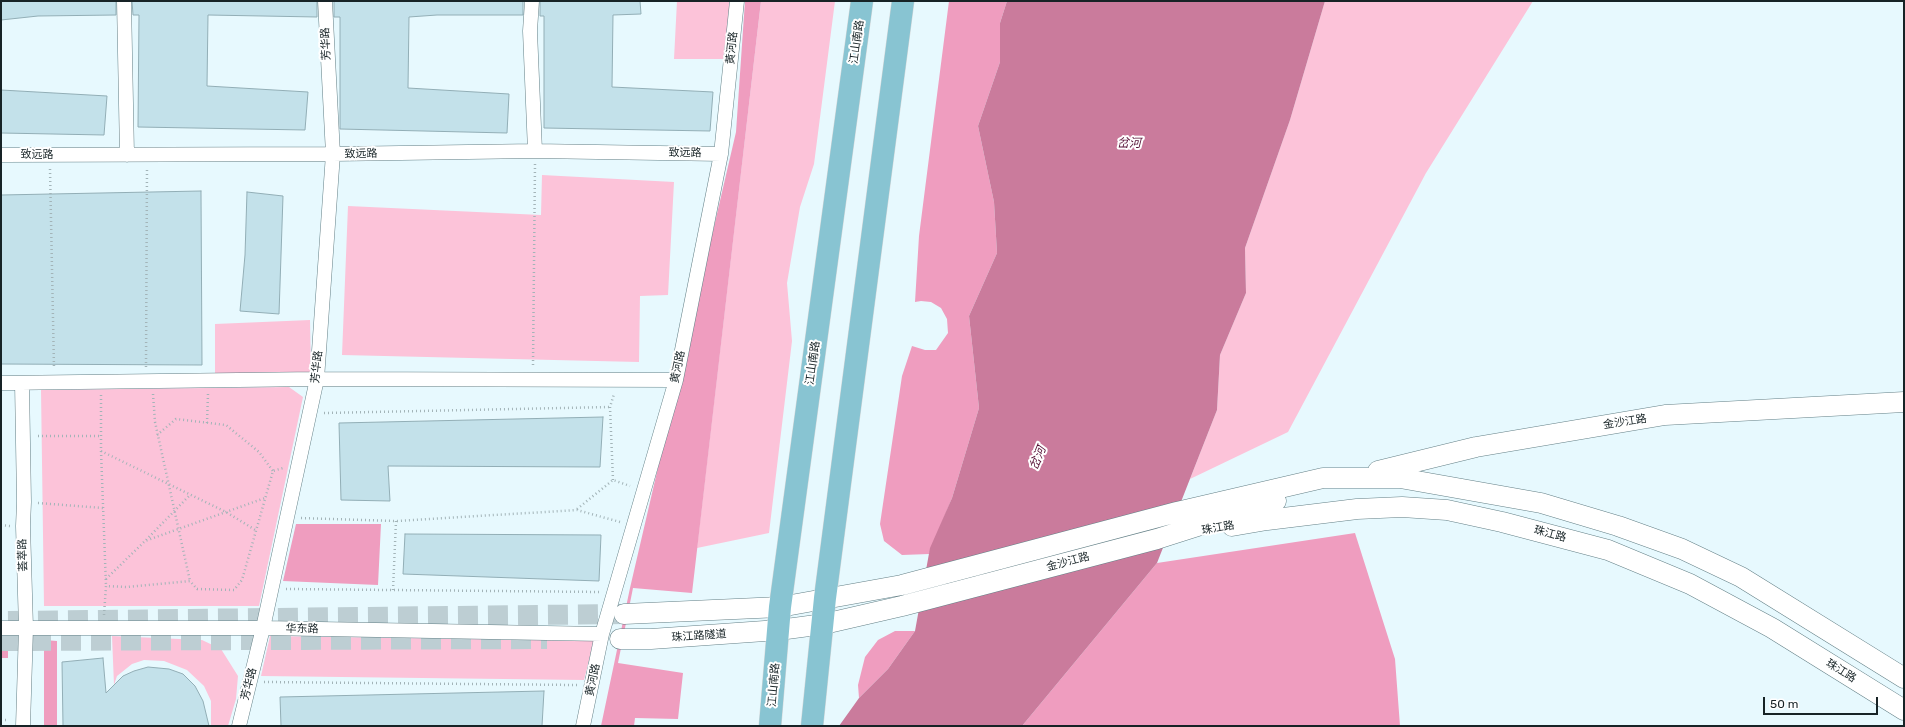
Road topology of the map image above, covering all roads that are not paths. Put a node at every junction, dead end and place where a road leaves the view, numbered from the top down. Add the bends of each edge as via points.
1 (124, 1) edge
2 (325, 1) edge
3 (532, 1) edge
4 (737, 1) edge
5 (862, 1) edge
6 (903, 1) edge
7 (535, 151) junction
8 (333, 154) junction
9 (721, 154) junction
10 (1, 155) edge
11 (127, 155) junction
12 (317, 379) junction
13 (676, 380) junction
14 (1, 383) edge
15 (22, 383) junction
16 (1904, 402) edge
17 (1352, 477) junction
18 (1357, 509) junction
19 (1157, 539) junction
20 (825, 598) junction
21 (780, 606) junction
22 (624, 614) tunnel mouth
23 (824, 624) junction
24 (1, 628) edge
25 (26, 628) junction
26 (263, 628) junction
27 (779, 630) junction
28 (611, 636) junction
29 (1904, 678) edge
30 (1904, 710) edge
31 (23, 726) edge
32 (239, 726) edge
33 (583, 726) edge
34 (770, 726) edge
35 (812, 726) edge

1 - 11 street
2 - 8 street, 芳华路
3 - 7 street via 530,31
4 - 9 street, 黄河路
5 - 21 main road, 江山南路
6 - 20 main road
7 - 8 street, 致远路
7 - 9 street, 致远路
8 - 11 street, 致远路
8 - 12 street, 芳华路
9 - 13 street, 黄河路
10 - 11 street, 致远路
12 - 13 street
12 - 15 street
12 - 26 street, 芳华路
13 - 28 street, 黄河路 via 614,592
14 - 15 street
15 - 25 street, 荟萃路
16 - 17 main road, 金沙江路 via 1665,415 1476,447
17 - 18 main road
17 - 19 main road, 金沙江路
17 - 20 main road, 金沙江路 via 1323,478 1177,512 902,585
17 - 29 main road via 1400,478 1454,486 1540,503 1625,528 1682,549 1741,578
18 - 19 main road, 珠江路 via 1267,520
18 - 30 main road, 珠江路 via 1402,507 1447,510 1608,550 1690,584 1772,628
19 - 23 main road, 金沙江路
20 - 21 main road, 金沙江路
20 - 23 main road
21 - 22 main road
21 - 27 main road, 江山南路
23 - 27 main road, 金沙江路
23 - 35 main road
24 - 25 street, 华东路
25 - 26 street, 华东路
25 - 31 street, 荟萃路
26 - 28 street, 华东路
26 - 32 street, 芳华路
27 - 28 main road, 珠江路隧道 via 651,639
27 - 34 main road, 江山南路
28 - 33 street, 黄河路 via 592,685

